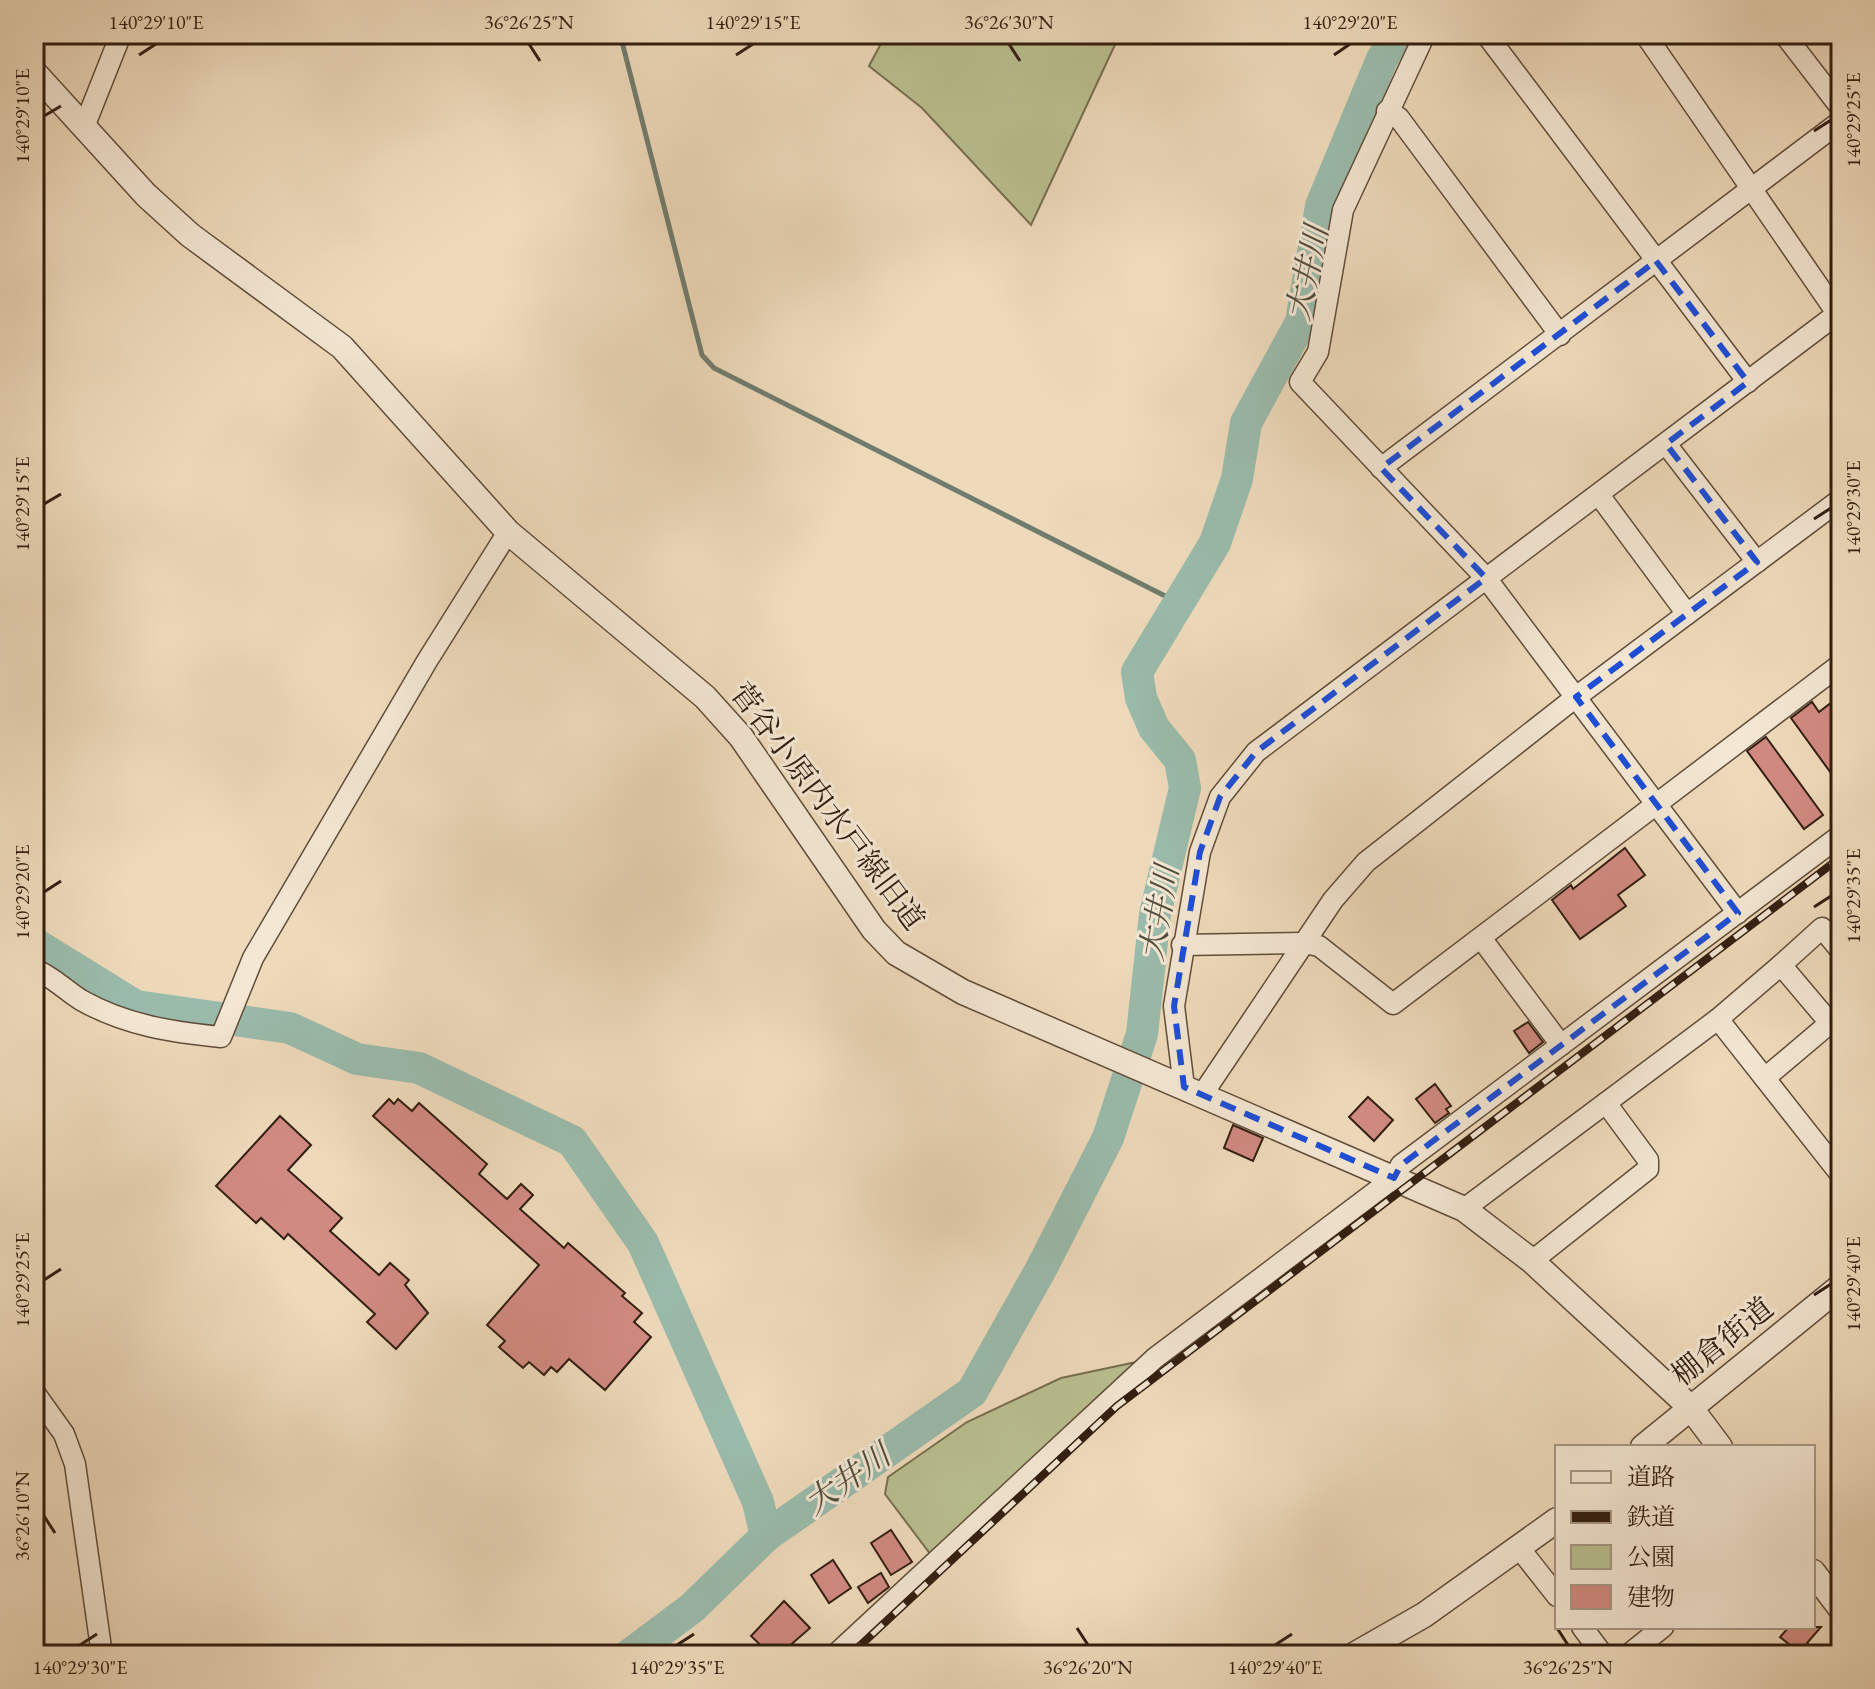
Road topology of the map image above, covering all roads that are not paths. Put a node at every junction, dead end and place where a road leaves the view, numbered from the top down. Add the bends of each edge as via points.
1 (121, 34) edge
2 (1425, 34) edge
3 (1486, 34) edge
4 (1645, 34) edge
5 (1784, 34) edge
6 (34, 72) edge
7 (1841, 108) edge
8 (1387, 111) junction
9 (1841, 121) edge
10 (84, 127) junction
11 (1750, 188) junction
12 (1656, 261) junction
13 (1840, 315) edge
14 (1560, 335) junction
15 (1748, 382) junction
16 (1666, 444) junction
17 (1381, 468) junction
18 (1599, 495) junction
19 (1841, 499) edge
20 (508, 532) junction
21 (1757, 562) junction
22 (1486, 578) junction
23 (1687, 614) junction
24 (1841, 664) edge
25 (1576, 697) junction
26 (1657, 804) junction
27 (1841, 835) edge
28 (1738, 913) junction
29 (1481, 938) junction
30 (1304, 943) junction
31 (1182, 945) junction
32 (1841, 951) edge
33 (1781, 965) junction
34 (34, 969) edge
35 (1718, 1019) junction
36 (1561, 1045) junction
37 (1765, 1078) junction
38 (1193, 1091) junction
39 (1606, 1103) junction
40 (1841, 1175) edge
41 (1394, 1178) junction
42 (1464, 1209) junction
43 (1532, 1261) junction
44 (1841, 1286) edge
45 (34, 1392) edge
46 (1690, 1407) junction
47 (1645, 1445) edge
48 (1718, 1445) edge
49 (1555, 1522) edge
50 (1520, 1549) junction
51 (1815, 1575) edge
52 (1555, 1593) edge
53 (1841, 1609) edge
54 (1584, 1629) edge
55 (1660, 1629) edge
56 (102, 1655) edge
57 (835, 1655) edge
58 (1354, 1655) edge
59 (1603, 1655) edge
60 (1628, 1655) edge

1 - 10 street
2 - 8 street
3 - 12 street
4 - 11 street
5 - 7 street
6 - 10 street, 菅谷小原内水戸線旧道
8 - 14 street via 1399,118
8 - 17 street via 1343,210 1318,352 1300,382
9 - 11 street
10 - 20 street, 菅谷小原内水戸線旧道 via 190,235 342,347
11 - 12 street
11 - 13 street
12 - 14 street
12 - 15 street
13 - 15 street
14 - 17 street
15 - 16 street
16 - 18 street
16 - 21 street
17 - 22 street
18 - 22 street
18 - 23 street
19 - 21 street
20 - 34 street via 253,958 221,1037 156,1030 80,999
20 - 38 street, 菅谷小原内水戸線旧道 via 686,678 725,718 852,900 896,953 963,992
21 - 23 street
22 - 25 street
22 - 31 street via 1256,752 1220,797 1200,852
23 - 25 street
24 - 26 street
25 - 26 street
25 - 30 street via 1366,862
26 - 28 street
26 - 29 street
27 - 28 street
28 - 36 street
29 - 30 street via 1393,1004 1319,946
29 - 36 street
30 - 31 street
30 - 38 street
31 - 38 street via 1174,1006
32 - 33 street via 1822,928
33 - 35 street
33 - 37 street via 1830,1023
35 - 37 street
35 - 39 street
36 - 41 street via 1401,1165
37 - 40 street
38 - 41 street, 菅谷小原内水戸線旧道
39 - 42 street
39 - 43 street via 1648,1160 1648,1169
41 - 42 street, 菅谷小原内水戸線旧道
41 - 57 street via 1155,1358
42 - 43 street, 菅谷小原内水戸線旧道
43 - 46 street, 菅谷小原内水戸線旧道
44 - 46 street, 棚倉街道
45 - 56 street via 64,1434 75,1464
46 - 47 street, 棚倉街道
46 - 48 street, 菅谷小原内水戸線旧道
49 - 50 street
50 - 52 street
50 - 58 street
51 - 53 street
54 - 59 street
55 - 60 street

